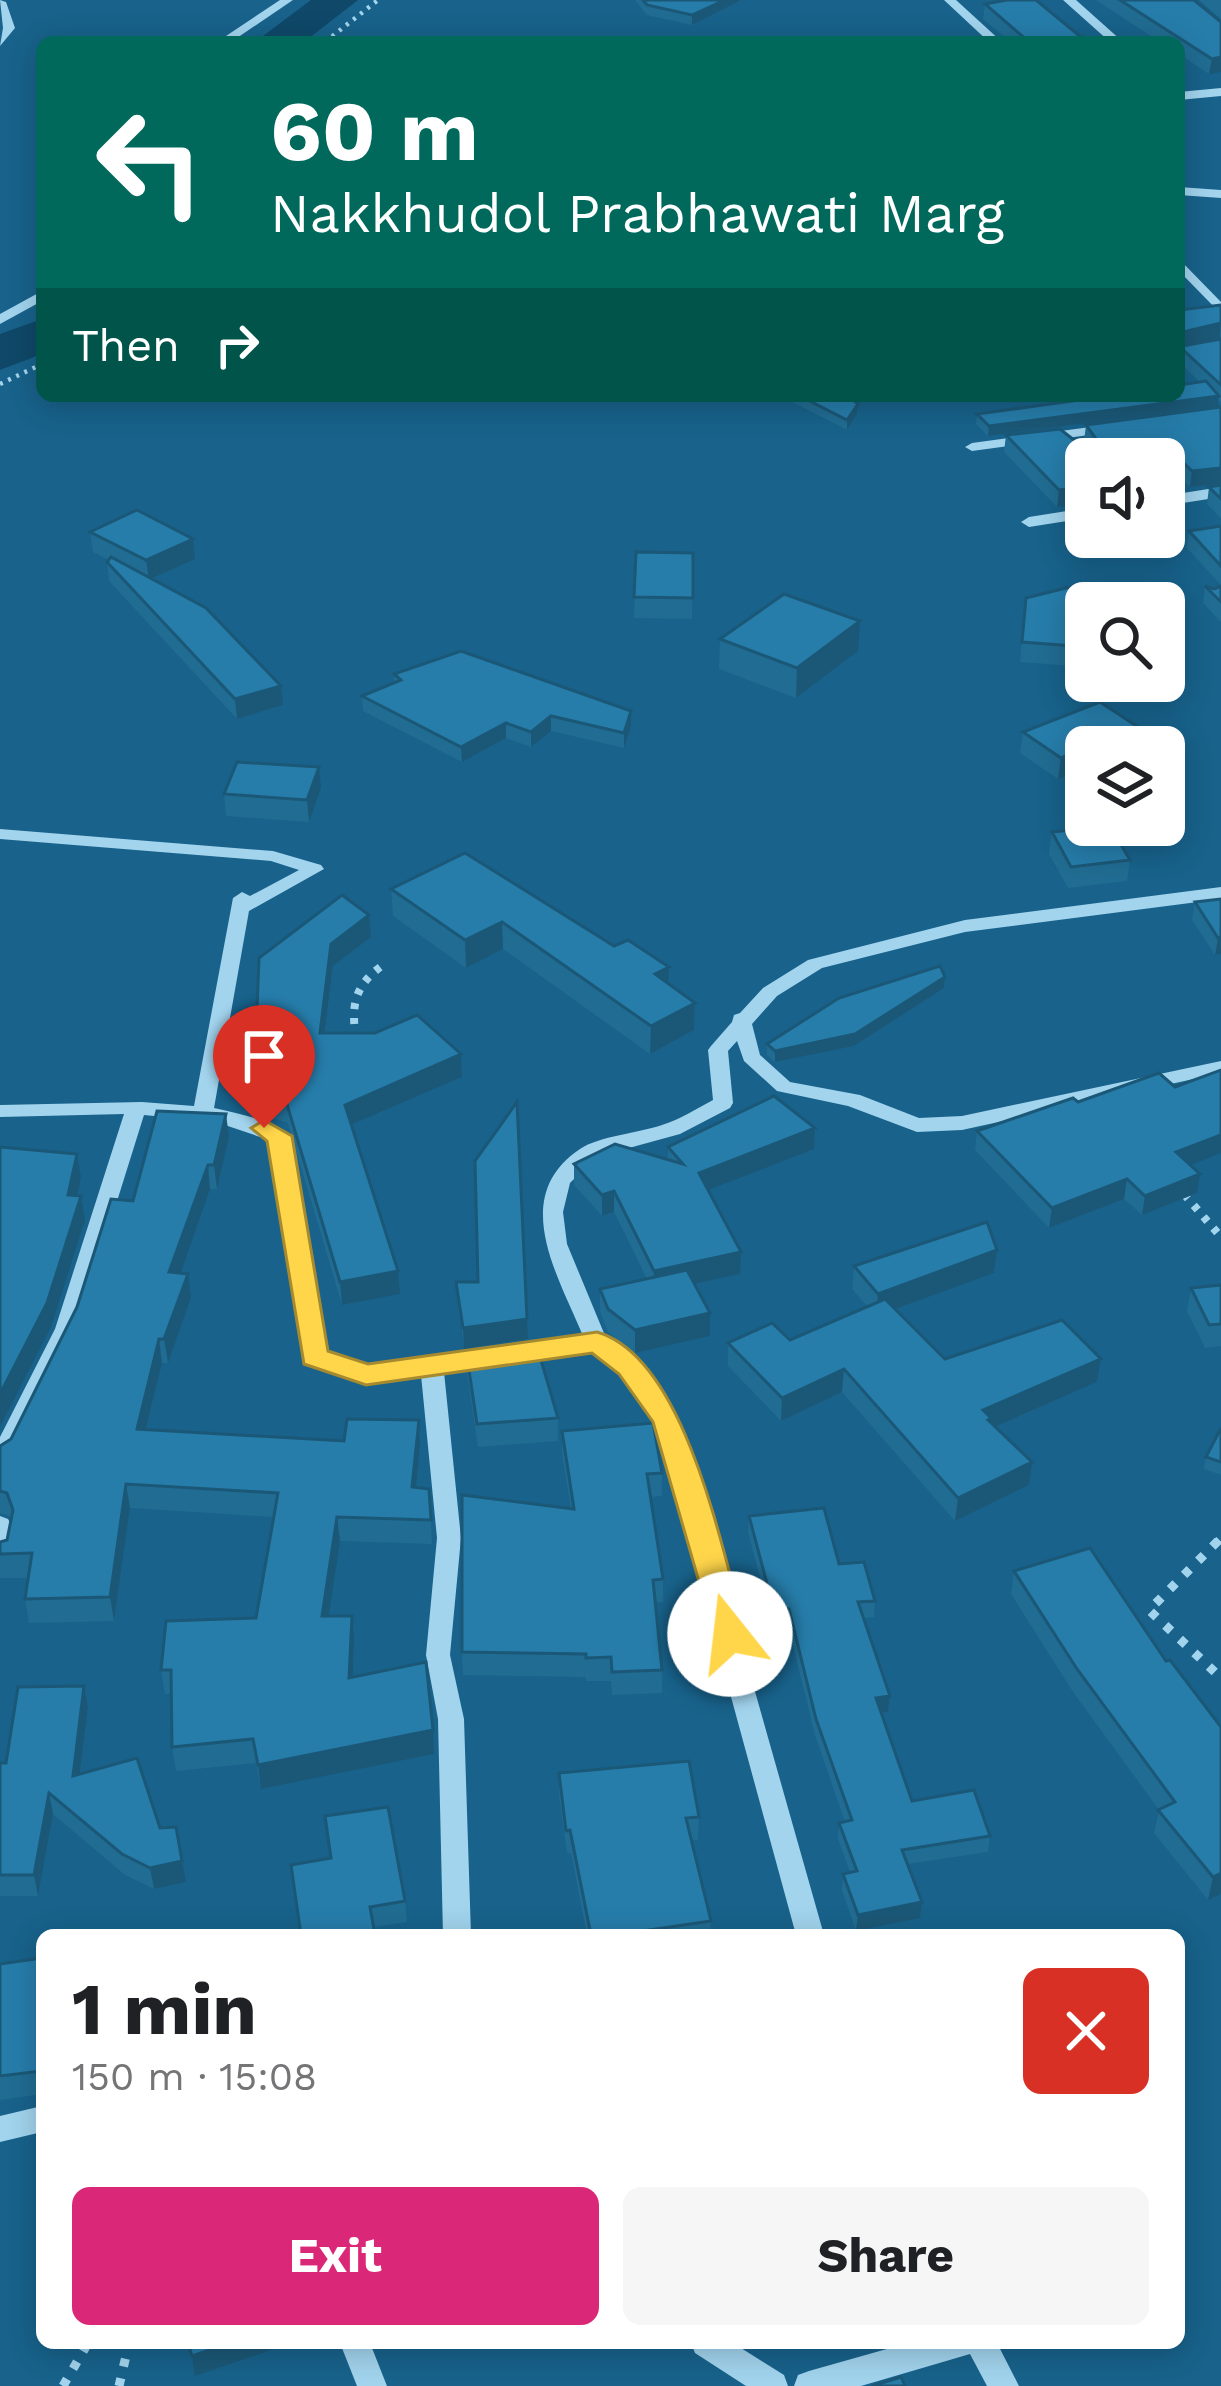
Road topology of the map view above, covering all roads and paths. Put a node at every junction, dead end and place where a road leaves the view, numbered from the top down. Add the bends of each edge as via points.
1 (287, 0) edge
2 (378, 0) edge
3 (950, 0) edge
4 (1069, 0) edge
5 (0, 2) edge
6 (232, 36) edge
7 (333, 36) edge
8 (989, 36) edge
9 (1110, 36) edge
10 (0, 43) edge
11 (1221, 92) edge
12 (1185, 95) edge
13 (1185, 191) edge
14 (1221, 194) edge
15 (1185, 270) edge
16 (1201, 292) junction
17 (1185, 293) edge
18 (36, 299) edge
19 (1221, 310) edge
20 (0, 320) edge
21 (36, 367) edge
22 (0, 384) edge
23 (1126, 426) edge
24 (972, 447) dead end
25 (1221, 492) edge
26 (1185, 498) edge
27 (1065, 516) edge
28 (1029, 522) dead end
29 (0, 834) edge
30 (1221, 893) edge
31 (383, 965) dead end
32 (741, 1019) junction
33 (355, 1052) edge
34 (1221, 1067) edge
35 (136, 1109) junction
36 (0, 1112) edge
37 (202, 1115) junction
38 (1172, 1180) edge
39 (1221, 1237) edge
40 (597, 1342) junction
41 (432, 1369) junction
42 (0, 1460) edge
43 (0, 1525) edge
44 (1221, 1538) edge
45 (0, 1556) edge
46 (1221, 1678) edge
47 (457, 1929) edge
48 (808, 1929) edge
49 (36, 2120) edge
50 (0, 2129) edge
51 (85, 2349) edge
52 (128, 2349) edge
53 (358, 2349) edge
54 (715, 2349) edge
55 (939, 2349) edge
56 (984, 2349) edge
57 (63, 2386) edge
58 (119, 2386) edge
59 (372, 2386) edge
60 (772, 2386) edge
61 (809, 2386) edge
62 (1004, 2386) edge

1 - 6 street
2 - 7 path
3 - 8 street
4 - 9 street
5 - 10 street via 9,28
11 - 12 street
13 - 14 street
15 - 16 street
16 - 17 street
16 - 19 street
18 - 20 street
21 - 22 path
23 - 24 street via 1069,441
25 - 26 street
27 - 28 street
29 - 37 street via 273,856 315,869 242,903
30 - 32 street via 892,942 815,964
31 - 33 path via 351,1004
32 - 34 street via 751,1057 784,1087 854,1100 916,1125 962,1123
32 - 40 street via 718,1050 723,1103 673,1129 589,1152 560,1181 552,1212 556,1244
35 - 36 street
35 - 37 street
35 - 42 street via 65,1329
37 - 41 street via 279,1136 314,1357 366,1375
38 - 39 path
40 - 41 street
40 - 48 street via 630,1367 668,1420
41 - 47 street via 449,1538 438,1655 451,1719
43 - 45 street
44 - 46 path via 1149,1610
49 - 50 street
51 - 57 path
52 - 58 path
53 - 59 street
54 - 60 street
55 - 61 street
56 - 62 street

